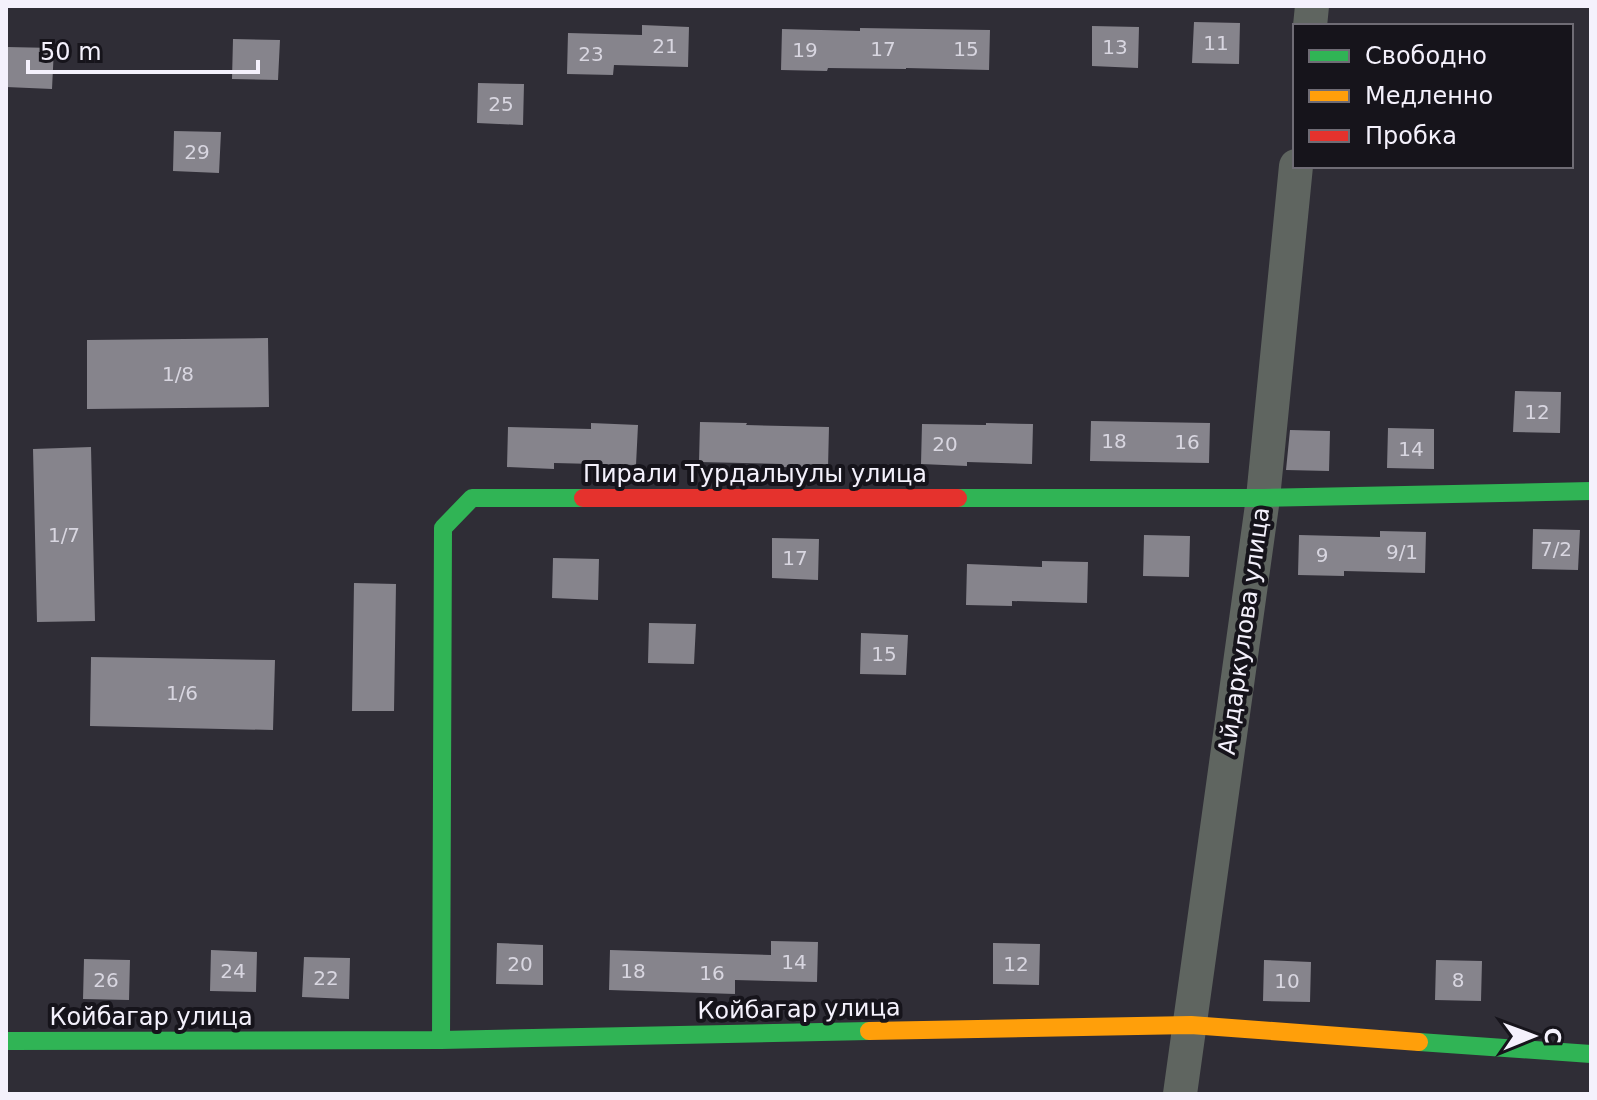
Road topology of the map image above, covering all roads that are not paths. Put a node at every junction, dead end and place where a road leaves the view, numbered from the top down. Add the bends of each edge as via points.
1 (1296, 168) edge
2 (1591, 491) edge
3 (1263, 498) junction
4 (1191, 1025) junction
5 (441, 1040) junction
6 (6, 1041) edge
7 (1591, 1054) edge
8 (1180, 1094) edge

1 - 3 street, Айдаркулова улица
2 - 3 street, Пирали Турдалыулы улица
3 - 4 street, Айдаркулова улица
3 - 5 street, Пирали Турдалыулы улица via 472,498 443,528
4 - 5 street, Койбагар улица
4 - 7 street, Койбагар улица
4 - 8 street, Айдаркулова улица
5 - 6 street, Койбагар улица

